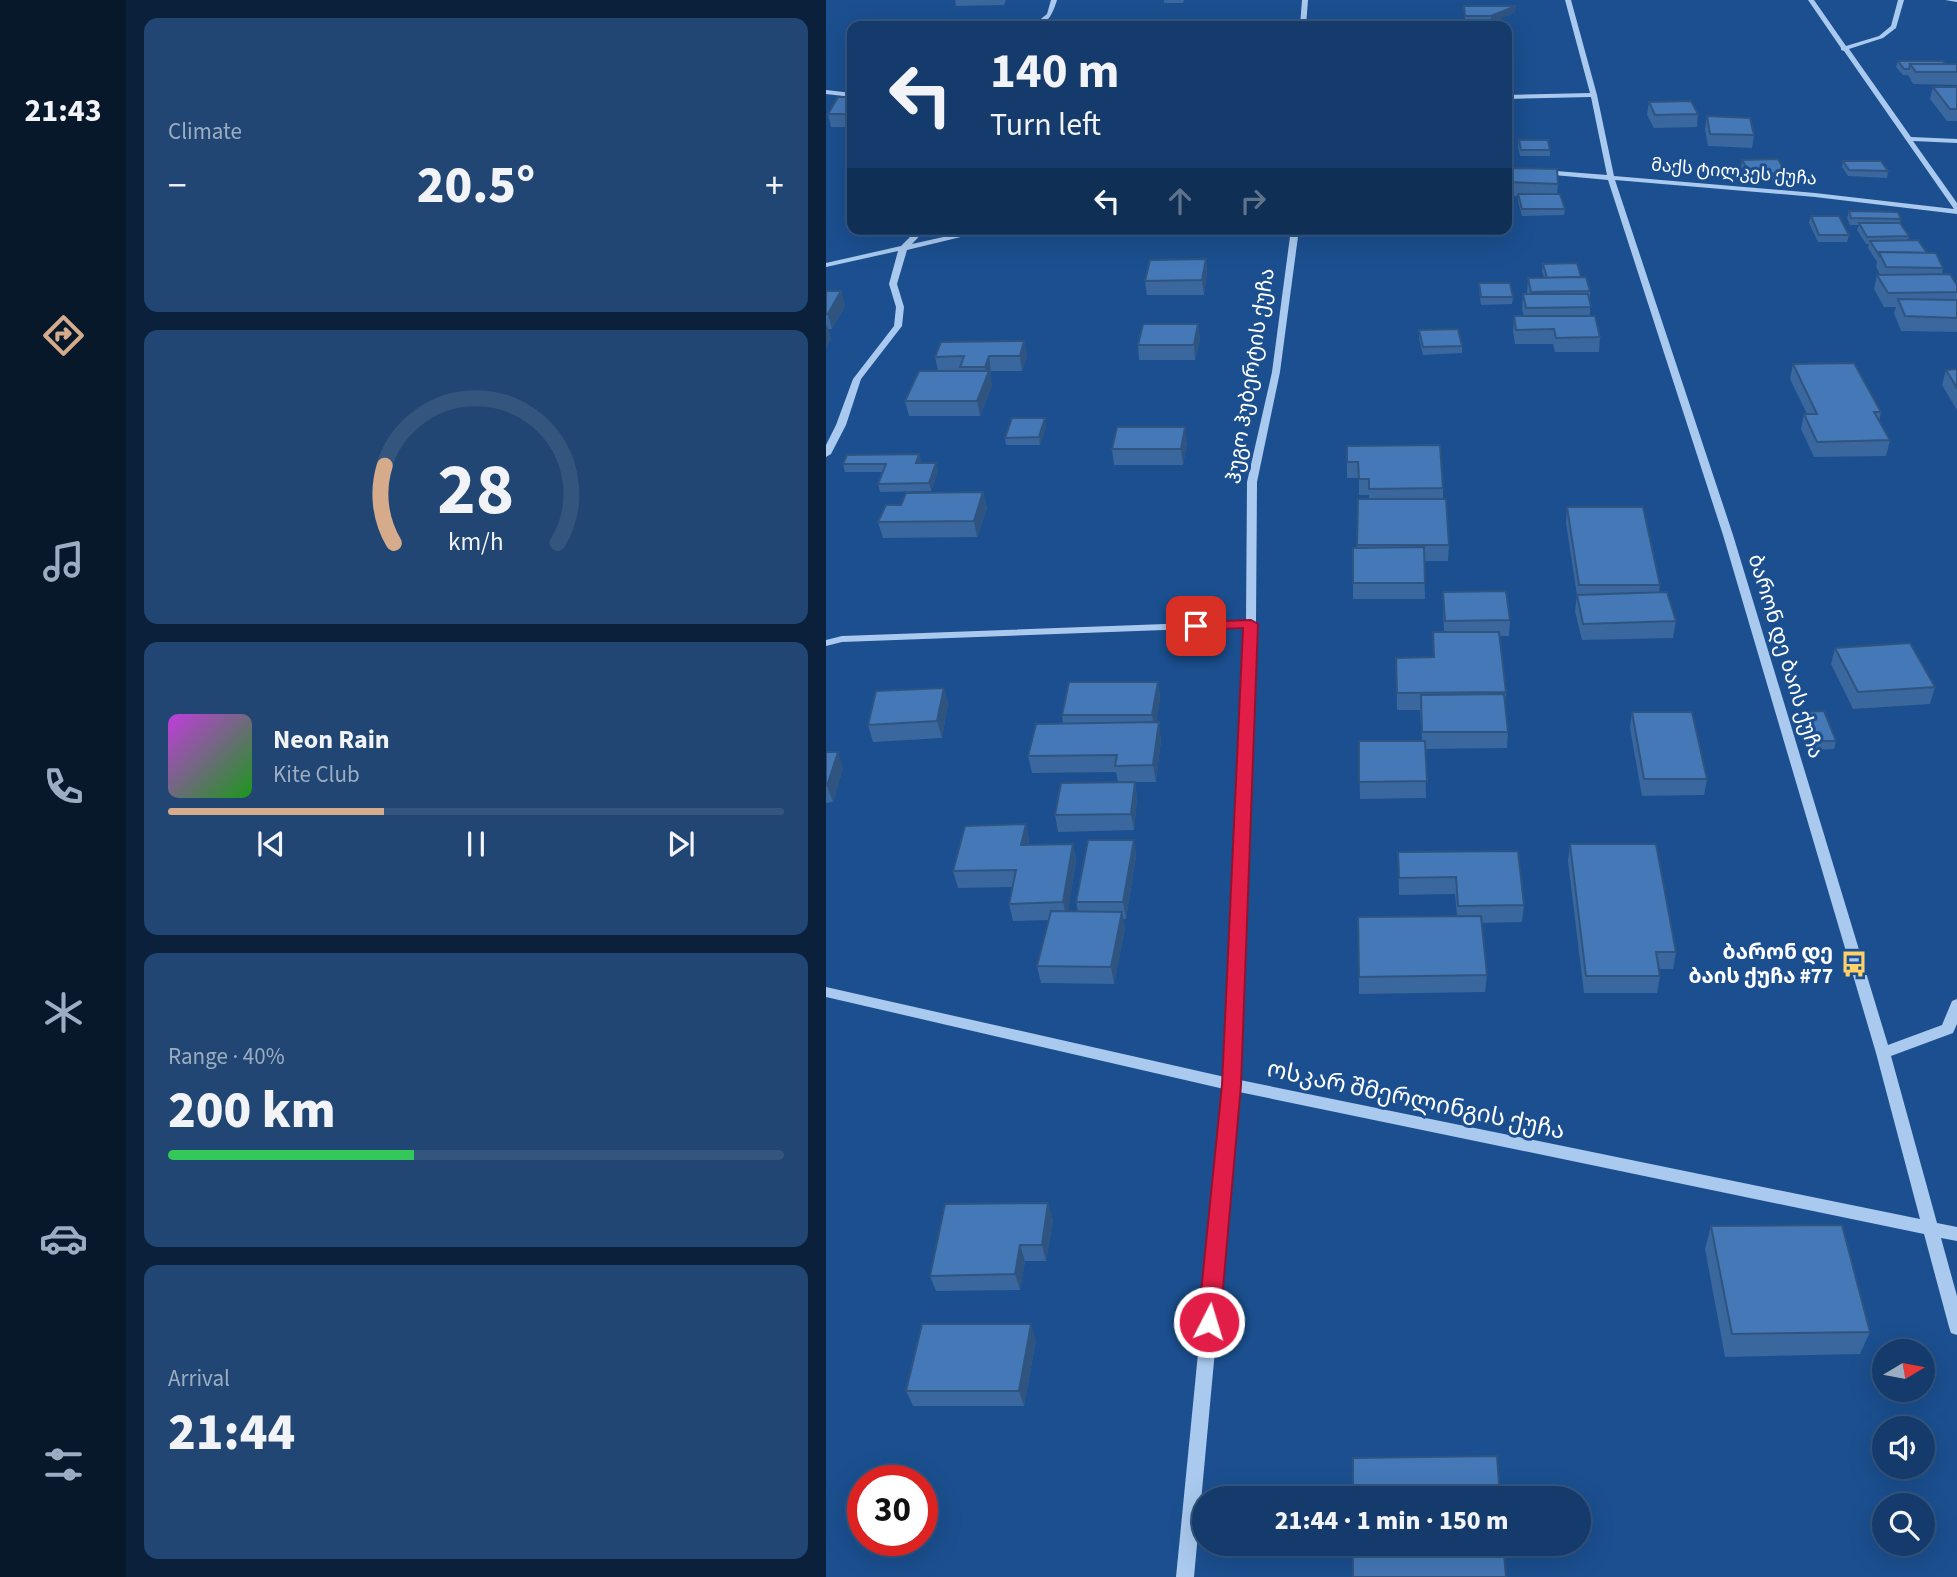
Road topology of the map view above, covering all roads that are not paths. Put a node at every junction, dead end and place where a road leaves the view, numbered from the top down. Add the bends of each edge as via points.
1 (1054, 0) edge
2 (1306, 0) edge
3 (1568, 0) edge
4 (1811, 0) edge
5 (1901, 0) edge
6 (1948, 0) edge
7 (1957, 0) edge
8 (1042, 21) edge
9 (1304, 21) edge
10 (1843, 49) junction
11 (826, 92) edge
12 (847, 94) edge
13 (1594, 94) junction
14 (1512, 97) edge
15 (1911, 139) junction
16 (1957, 141) edge
17 (1533, 172) edge
18 (1611, 178) junction
19 (1957, 210) edge
20 (916, 235) edge
21 (964, 235) edge
22 (1294, 235) edge
23 (903, 249) junction
24 (826, 265) edge
25 (826, 454) edge
26 (1251, 624) junction
27 (826, 643) edge
28 (826, 992) edge
29 (1957, 1005) edge
30 (1883, 1053) junction
31 (1231, 1085) junction
32 (1928, 1227) junction
33 (1957, 1234) edge
34 (1957, 1326) edge
35 (1185, 1577) edge

1 - 8 street via 1050,15
2 - 9 street
3 - 13 street, ბარონ დე ბაის ქუჩა
4 - 10 street
5 - 10 street via 1894,27 1881,37
6 - 7 street
10 - 15 street
11 - 12 street
13 - 14 street
13 - 18 street, ბარონ დე ბაის ქუჩა
15 - 16 street
15 - 19 street
17 - 18 street, მაქს ტილკეს ქუჩა
18 - 19 street, მაქს ტილკეს ქუჩა
18 - 30 street, ბარონ დე ბაის ქუჩა via 1728,535
20 - 23 street
21 - 23 street
22 - 26 street, ჰუგო ჰუბერტის ქუჩა via 1276,372 1252,482
23 - 24 street
23 - 25 street via 893,284 900,307 898,326 857,379
26 - 27 street
26 - 31 street, ჰუგო ჰუბერტის ქუჩა
28 - 31 street, ოსკარ შმერლინგის ქუჩა
29 - 30 street via 1948,1030
30 - 32 street, ბარონ დე ბაის ქუჩა
31 - 32 street, ოსკარ შმერლინგის ქუჩა
31 - 35 street, ჰუგო ჰუბერტის ქუჩა
32 - 33 street, ოსკარ შმერლინგის ქუჩა
32 - 34 street, ბარონ დე ბაის ქუჩა

